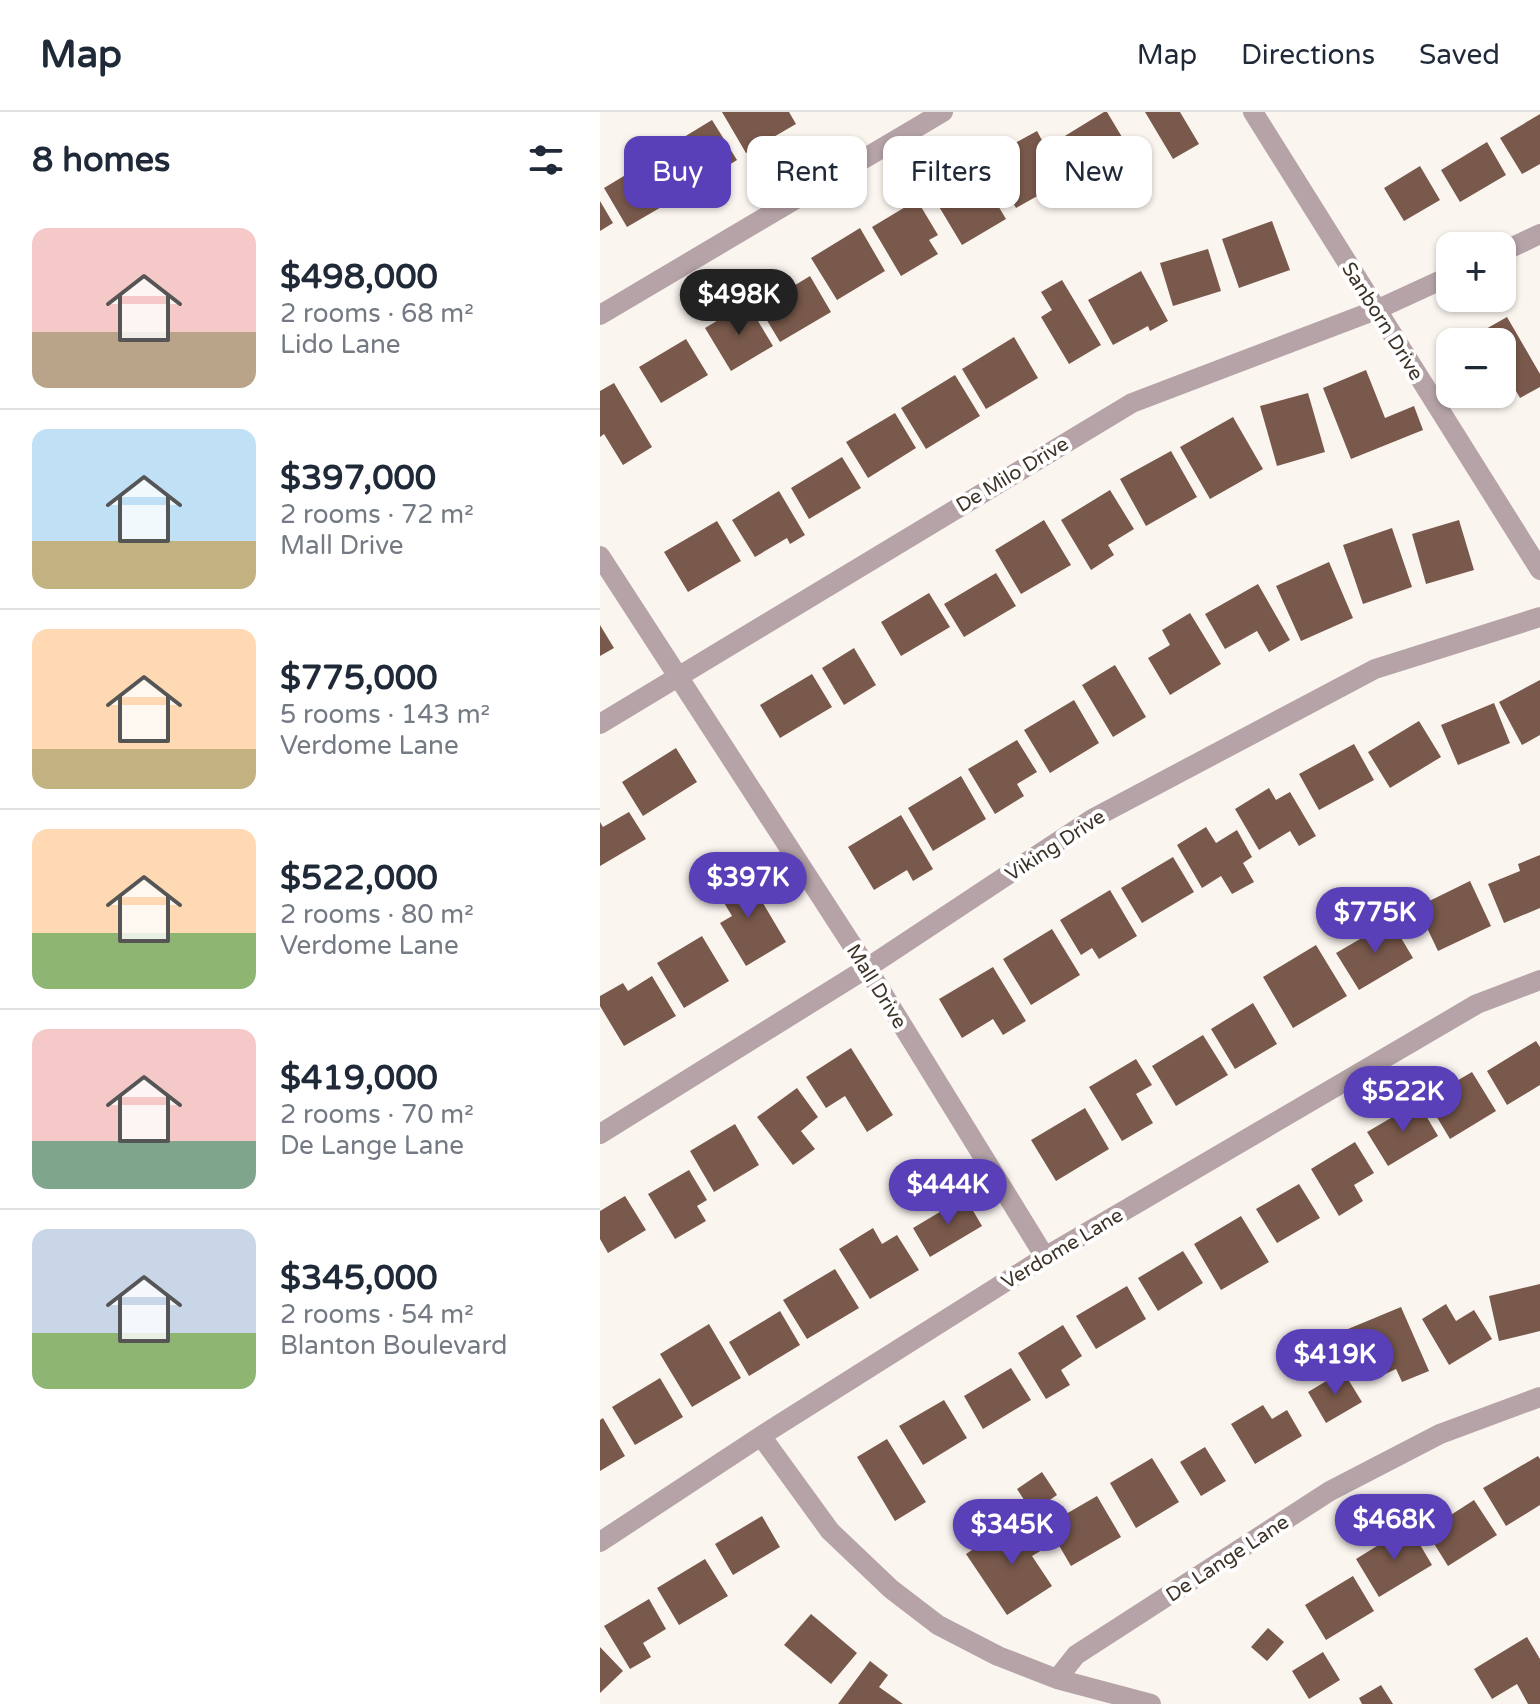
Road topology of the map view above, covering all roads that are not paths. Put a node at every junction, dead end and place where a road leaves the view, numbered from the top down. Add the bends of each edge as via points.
1 (943, 112) edge
2 (1253, 112) edge
3 (1540, 234) edge
4 (1516, 245) edge
5 (1436, 282) edge
6 (1376, 310) junction
7 (600, 315) edge
8 (600, 556) edge
9 (1540, 570) edge
10 (1540, 617) edge
11 (676, 676) junction
12 (600, 724) edge
13 (867, 968) junction
14 (1540, 980) edge
15 (600, 1134) edge
16 (1045, 1257) junction
17 (1540, 1397) edge
18 (761, 1436) junction
19 (600, 1542) edge
20 (1057, 1679) junction
21 (1151, 1704) edge

1 - 7 street
2 - 6 street, Sanborn Drive
3 - 4 street
5 - 6 street, De Milo Drive
6 - 9 street, Sanborn Drive
6 - 11 street, De Milo Drive via 1132,403
8 - 11 street, Mall Drive
10 - 13 street, Viking Drive via 1375,669 1092,819
11 - 12 street, De Milo Drive
11 - 13 street, Mall Drive
13 - 15 street, Viking Drive
13 - 16 street, Mall Drive
14 - 16 street, Verdome Lane via 1477,1004
16 - 18 street, Verdome Lane
17 - 20 street, De Lange Lane via 1440,1434 1330,1491 1076,1655
18 - 19 street, Verdome Lane
18 - 20 street via 830,1531 891,1589 938,1625
20 - 21 street

